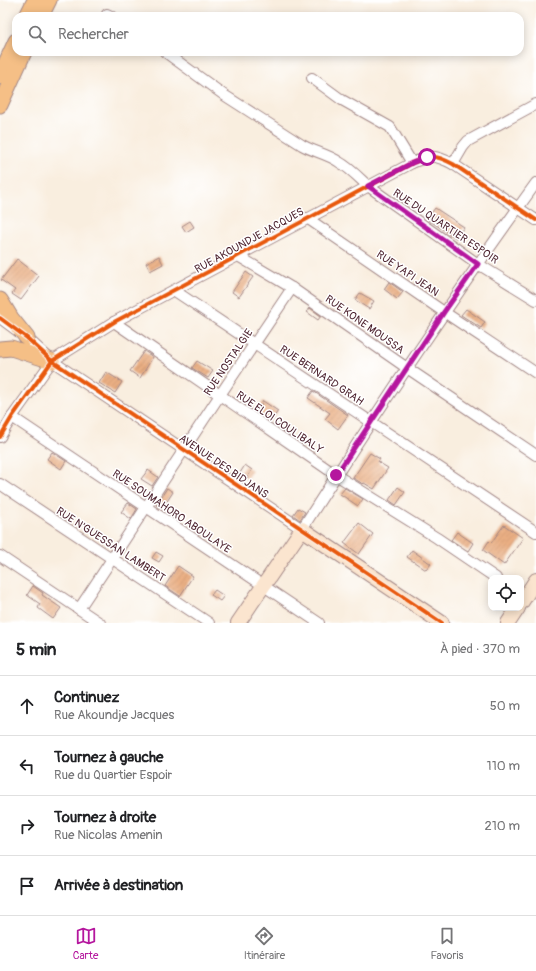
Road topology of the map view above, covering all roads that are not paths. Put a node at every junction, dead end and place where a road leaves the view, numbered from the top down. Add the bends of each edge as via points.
1 (35, 0) edge
2 (49, 0) edge
3 (29, 12) edge
4 (43, 12) edge
5 (12, 50) edge
6 (22, 56) edge
7 (170, 56) edge
8 (0, 76) edge
9 (312, 78) dead end
10 (536, 104) edge
11 (0, 105) edge
12 (412, 163) junction
13 (453, 164) junction
14 (536, 183) edge
15 (368, 186) junction
16 (518, 208) junction
17 (307, 218) junction
18 (536, 220) edge
19 (238, 256) junction
20 (478, 264) junction
21 (292, 288) junction
22 (175, 291) junction
23 (0, 300) edge
24 (536, 300) edge
25 (444, 312) junction
26 (0, 318) edge
27 (114, 322) junction
28 (27, 338) junction
29 (254, 344) junction
30 (0, 348) edge
31 (52, 361) junction
32 (407, 368) junction
33 (536, 373) edge
34 (220, 396) junction
35 (12, 418) junction
36 (371, 422) junction
37 (0, 437) edge
38 (185, 450) junction
39 (536, 454) edge
40 (336, 475) junction
41 (0, 484) edge
42 (146, 508) junction
43 (302, 529) junction
44 (536, 532) edge
45 (0, 556) edge
46 (112, 559) junction
47 (492, 575) edge
48 (536, 580) edge
49 (263, 585) junction
50 (524, 597) edge
51 (79, 609) junction
52 (515, 611) edge
53 (100, 623) edge
54 (209, 623) edge
55 (238, 623) edge
56 (319, 623) edge
57 (442, 623) edge
58 (508, 623) edge

1 - 3 main road
2 - 4 main road
5 - 8 main road
6 - 11 main road
7 - 15 street, RUE DU QUARTIER ESPOIR via 224,95 302,145 339,161
9 - 12 street via 342,100 390,127
10 - 13 street via 468,141
12 - 13 street, RUE AKOUNDJE JACQUES via 437,156
12 - 15 street, RUE AKOUNDJE JACQUES
13 - 16 street, RUE AKOUNDJE JACQUES
14 - 16 street
15 - 17 street, RUE AKOUNDJE JACQUES
15 - 20 street, RUE DU QUARTIER ESPOIR
16 - 18 street, RUE AKOUNDJE JACQUES
16 - 20 street
17 - 19 street, RUE AKOUNDJE JACQUES
17 - 25 street, RUE YAPI JEAN
19 - 21 street, RUE KONE MOUSSA
19 - 22 street, RUE AKOUNDJE JACQUES
20 - 24 street, RUE DU QUARTIER ESPOIR
20 - 25 street
21 - 29 street, RUE NOSTALGIE
21 - 32 street, RUE KONE MOUSSA
22 - 27 street, RUE AKOUNDJE JACQUES
22 - 29 street, RUE BERNARD GRAH
23 - 28 main road
25 - 32 street
25 - 33 street, RUE YAPI JEAN
26 - 28 street, AVENUE DES BIDJANS
27 - 31 street, RUE AKOUNDJE JACQUES
27 - 34 street, RUE ELOI COULIBALY
28 - 31 street, AVENUE DES BIDJANS
29 - 34 street, RUE NOSTALGIE
29 - 36 street, RUE BERNARD GRAH
30 - 31 main road via 12,348
31 - 35 street, RUE AKOUNDJE JACQUES
31 - 38 street, AVENUE DES BIDJANS
32 - 36 street
32 - 39 street, RUE KONE MOUSSA
34 - 38 street, RUE NOSTALGIE
34 - 40 street, RUE ELOI COULIBALY
35 - 37 street, RUE AKOUNDJE JACQUES
35 - 42 street, RUE SOUMAHORO ABOULAYE
36 - 40 street
36 - 44 street, RUE BERNARD GRAH
38 - 42 street, RUE NOSTALGIE
38 - 43 street, AVENUE DES BIDJANS
40 - 43 street
40 - 47 street, RUE ELOI COULIBALY
41 - 46 street, RUE N'GUESSAN LAMBERT
42 - 46 street, RUE NOSTALGIE
42 - 49 street, RUE SOUMAHORO ABOULAYE
43 - 49 street
43 - 57 street, AVENUE DES BIDJANS
45 - 51 street
46 - 51 street, RUE NOSTALGIE
46 - 54 street, RUE N'GUESSAN LAMBERT
48 - 50 street
49 - 55 street
49 - 56 street, RUE SOUMAHORO ABOULAYE
51 - 53 street
52 - 58 street

